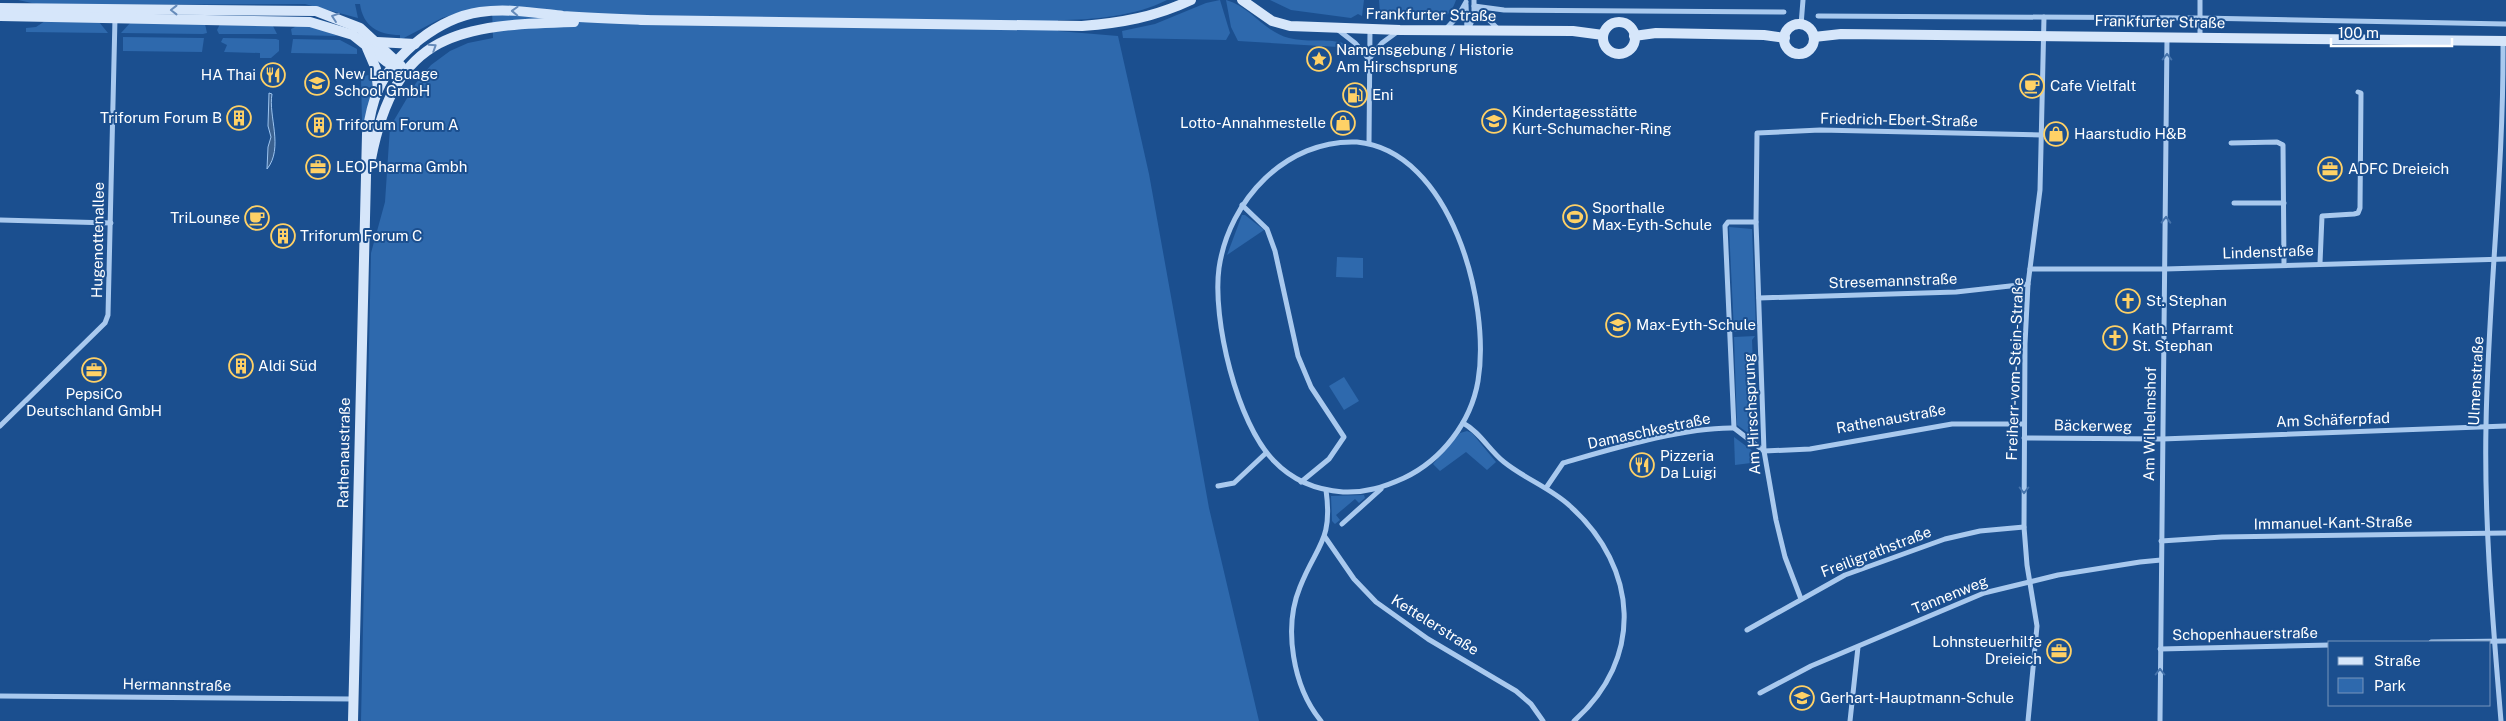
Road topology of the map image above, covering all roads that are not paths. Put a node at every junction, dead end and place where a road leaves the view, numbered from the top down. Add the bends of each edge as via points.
1 (1191, 0) edge
2 (1242, 0) edge
3 (1252, 0) edge
4 (1804, 0) edge
5 (2200, 0) edge
6 (1466, 1) edge
7 (1474, 3) edge
8 (0, 8) edge
9 (1784, 12) dead end
10 (115, 14) junction
11 (1262, 14) junction
12 (0, 16) edge
13 (1818, 16) dead end
14 (2044, 17) junction
15 (2200, 18) junction
16 (647, 20) junction
17 (2506, 24) edge
18 (1801, 25) junction
19 (1337, 29) junction
20 (1370, 29) junction
21 (1400, 30) junction
22 (1444, 31) junction
23 (1467, 31) junction
24 (1501, 31) junction
25 (1603, 35) junction
26 (2043, 35) junction
27 (1634, 36) junction
28 (1814, 36) junction
29 (1785, 38) junction
30 (2167, 38) junction
31 (2200, 38) junction
32 (2505, 41) edge
33 (377, 42) junction
34 (364, 44) junction
35 (415, 44) junction
36 (1369, 59) junction
37 (395, 64) junction
38 (405, 71) junction
39 (378, 90) junction
40 (2358, 92) dead end
41 (1757, 133) joint
42 (2042, 135) junction
43 (1369, 143) junction
44 (2232, 143) dead end
45 (2504, 152) edge
46 (366, 186) junction
47 (2234, 203) dead end
48 (2284, 203) junction
49 (1242, 205) junction
50 (0, 220) edge
51 (1756, 222) junction
52 (110, 223) junction
53 (2496, 260) junction
54 (2506, 260) edge
55 (2320, 263) junction
56 (2284, 264) junction
57 (2030, 269) junction
58 (2165, 269) junction
59 (2028, 284) junction
60 (1759, 298) junction
61 (1463, 423) junction
62 (2024, 424) junction
63 (0, 426) edge
64 (2486, 426) junction
65 (2506, 426) edge
66 (1734, 428) junction
67 (2024, 438) junction
68 (2162, 439) junction
69 (1764, 451) junction
70 (1266, 453) junction
71 (1301, 482) junction
72 (1218, 486) dead end
73 (1381, 488) junction
74 (1546, 488) junction
75 (1326, 490) junction
76 (1342, 524) dead end
77 (2024, 528) junction
78 (2489, 533) junction
79 (2506, 533) edge
80 (1325, 537) junction
81 (2161, 541) junction
82 (2161, 560) junction
83 (2029, 582) junction
84 (1801, 599) junction
85 (1747, 630) dead end
86 (2506, 640) edge
87 (2491, 641) edge
88 (2494, 641) junction
89 (2328, 645) edge
90 (1858, 647) junction
91 (2160, 649) junction
92 (1760, 693) dead end
93 (0, 696) edge
94 (354, 699) junction
95 (353, 721) edge
96 (1321, 721) edge
97 (1543, 721) edge
98 (1574, 721) edge
99 (1850, 721) edge
100 (2028, 721) edge
101 (2160, 721) edge
102 (2501, 721) edge

1 - 16 street via 1134,20 1082,26
2 - 11 street, Frankfurter Straße
3 - 11 street, Frankfurter Straße
4 - 18 street
5 - 15 street
6 - 22 street
6 - 23 street
7 - 9 street, Frankfurter Straße via 1504,10
7 - 23 street via 1474,16
7 - 24 street
8 - 10 street
10 - 12 street
33 -> 10 street via 349,22 306,10
10 - 34 street via 310,22 339,30
10 - 52 street, Hugenottenallee
11 - 19 street, Frankfurter Straße via 1290,26
13 - 14 street, Frankfurter Straße
14 - 15 street, Frankfurter Straße
14 - 26 street, Freiherr-vom-Stein-Straße
15 - 17 street, Frankfurter Straße
15 - 31 street
16 -> 35 street via 510,10 480,12 451,22
38 -> 16 street via 434,46 466,32 564,22
18 - 28 street via 1810,29
18 - 29 street via 1791,27
19 - 20 street, Frankfurter Straße
19 - 36 street
20 - 21 street, Frankfurter Straße
20 - 36 street
21 - 22 street, Frankfurter Straße
21 - 36 street via 1382,43
22 - 23 street, Frankfurter Straße
23 - 24 street, Frankfurter Straße
24 - 25 street, Frankfurter Straße via 1573,31
25 - 27 street via 1608,26 1617,22 1630,27
25 - 27 street via 1605,45 1618,54 1630,48
26 - 28 street, Frankfurter Straße
26 - 30 street, Frankfurter Straße
26 - 42 street, Freiherr-vom-Stein-Straße
27 - 29 street via 1656,33
28 - 29 street via 1813,46 1800,54 1787,48
30 - 31 street, Frankfurter Straße
58 -> 30 street, Am Wilhelmshof
31 - 32 street, Frankfurter Straße
32 - 45 street, Ulmenstraße
33 - 35 street
33 - 37 street
34 - 37 street
34 - 39 street via 376,69
35 - 37 street, Rathenaustraße
36 - 43 street
37 - 38 street
37 - 39 street, Rathenaustraße
38 - 46 street, Rathenaustraße via 390,95 378,127
39 - 46 street, Rathenaustraße via 367,134
40 - 55 street via 2361,93 2360,208 2354,214 2322,216
41 - 42 street, Friedrich-Ebert-Straße via 1820,130
41 - 51 street, Am Hirschsprung
42 - 57 street, Freiherr-vom-Stein-Straße via 2039,207
43 - 49 street via 1340,142 1303,152 1267,176
43 - 61 street via 1388,150 1422,174 1450,217 1466,257 1476,304 1480,356 1477,388
44 - 48 street via 2283,144
45 - 53 street, Ulmenstraße
46 - 94 street, Rathenaustraße
47 - 48 street
48 - 56 street
49 - 70 street via 1223,246 1218,279 1219,308 1234,382
49 - 71 street via 1263,223 1271,237 1298,356 1311,387 1344,437 1329,459
50 - 52 street
51 - 60 street, Am Hirschsprung
51 - 66 street, Am Hirschsprung via 1728,222 1725,226
52 - 63 street, Hugenottenallee via 109,309 105,323
53 - 54 street, Lindenstraße
53 - 55 street, Lindenstraße
53 - 64 street, Ulmenstraße
55 - 56 street, Lindenstraße
56 - 58 street, Lindenstraße
57 - 58 street, Lindenstraße
57 - 59 street, Freiherr-vom-Stein-Straße
58 - 68 street, Am Wilhelmshof
59 - 60 street, Stresemannstraße via 1956,292
59 - 62 street, Freiherr-vom-Stein-Straße
60 - 69 street, Am Hirschsprung
61 - 73 street via 1451,441 1429,463
61 - 74 street via 1476,431 1503,462
62 - 67 street, Freiherr-vom-Stein-Straße
62 - 69 street, Rathenaustraße via 1952,424 1810,449
64 - 65 street, Am Schäferpfad
64 - 68 street, Am Schäferpfad
64 - 78 street, Ulmenstraße
66 - 69 street, Damaschkestraße
66 - 74 street, Damaschkestraße via 1661,438 1563,462
67 - 68 street, Bäckerweg
67 -> 77 street, Freiherr-vom-Stein-Straße
68 - 81 street, Am Wilhelmshof
69 - 84 street, Am Hirschsprung via 1785,557
70 - 71 street
70 - 72 street via 1234,484
71 - 75 street
73 - 75 street via 1357,492
73 - 76 street
74 - 98 street via 1578,513 1602,543 1618,576 1624,607 1622,642 1614,670 1603,689
75 - 80 street via 1328,520
77 - 83 street, Freiherr-vom-Stein-Straße
77 - 84 street, Freiligrathstraße via 1980,531 1945,539 1844,575
78 - 79 street, Immanuel-Kant-Straße
78 - 81 street, Immanuel-Kant-Straße via 2222,537
78 - 88 street, Ulmenstraße
80 - 96 street via 1297,594 1292,631 1293,652 1301,684
80 - 97 street, Kettelerstraße via 1354,579 1376,602 1433,642 1516,691
81 - 82 street, Am Wilhelmshof
82 - 83 street, Tannenweg
82 - 91 street, Am Wilhelmshof
83 - 90 street, Tannenweg via 1984,593
83 - 100 street, Freiherr-vom-Stein-Straße via 2037,626
84 - 85 street, Freiligrathstraße
86 - 88 street
87 - 88 street
88 - 102 street, Ulmenstraße
89 - 91 street, Schopenhauerstraße
90 - 92 street, Tannenweg via 1811,666
90 - 99 street
101 -> 91 street, Am Wilhelmshof
93 - 94 street, Hermannstraße
94 - 95 street, Rathenaustraße

